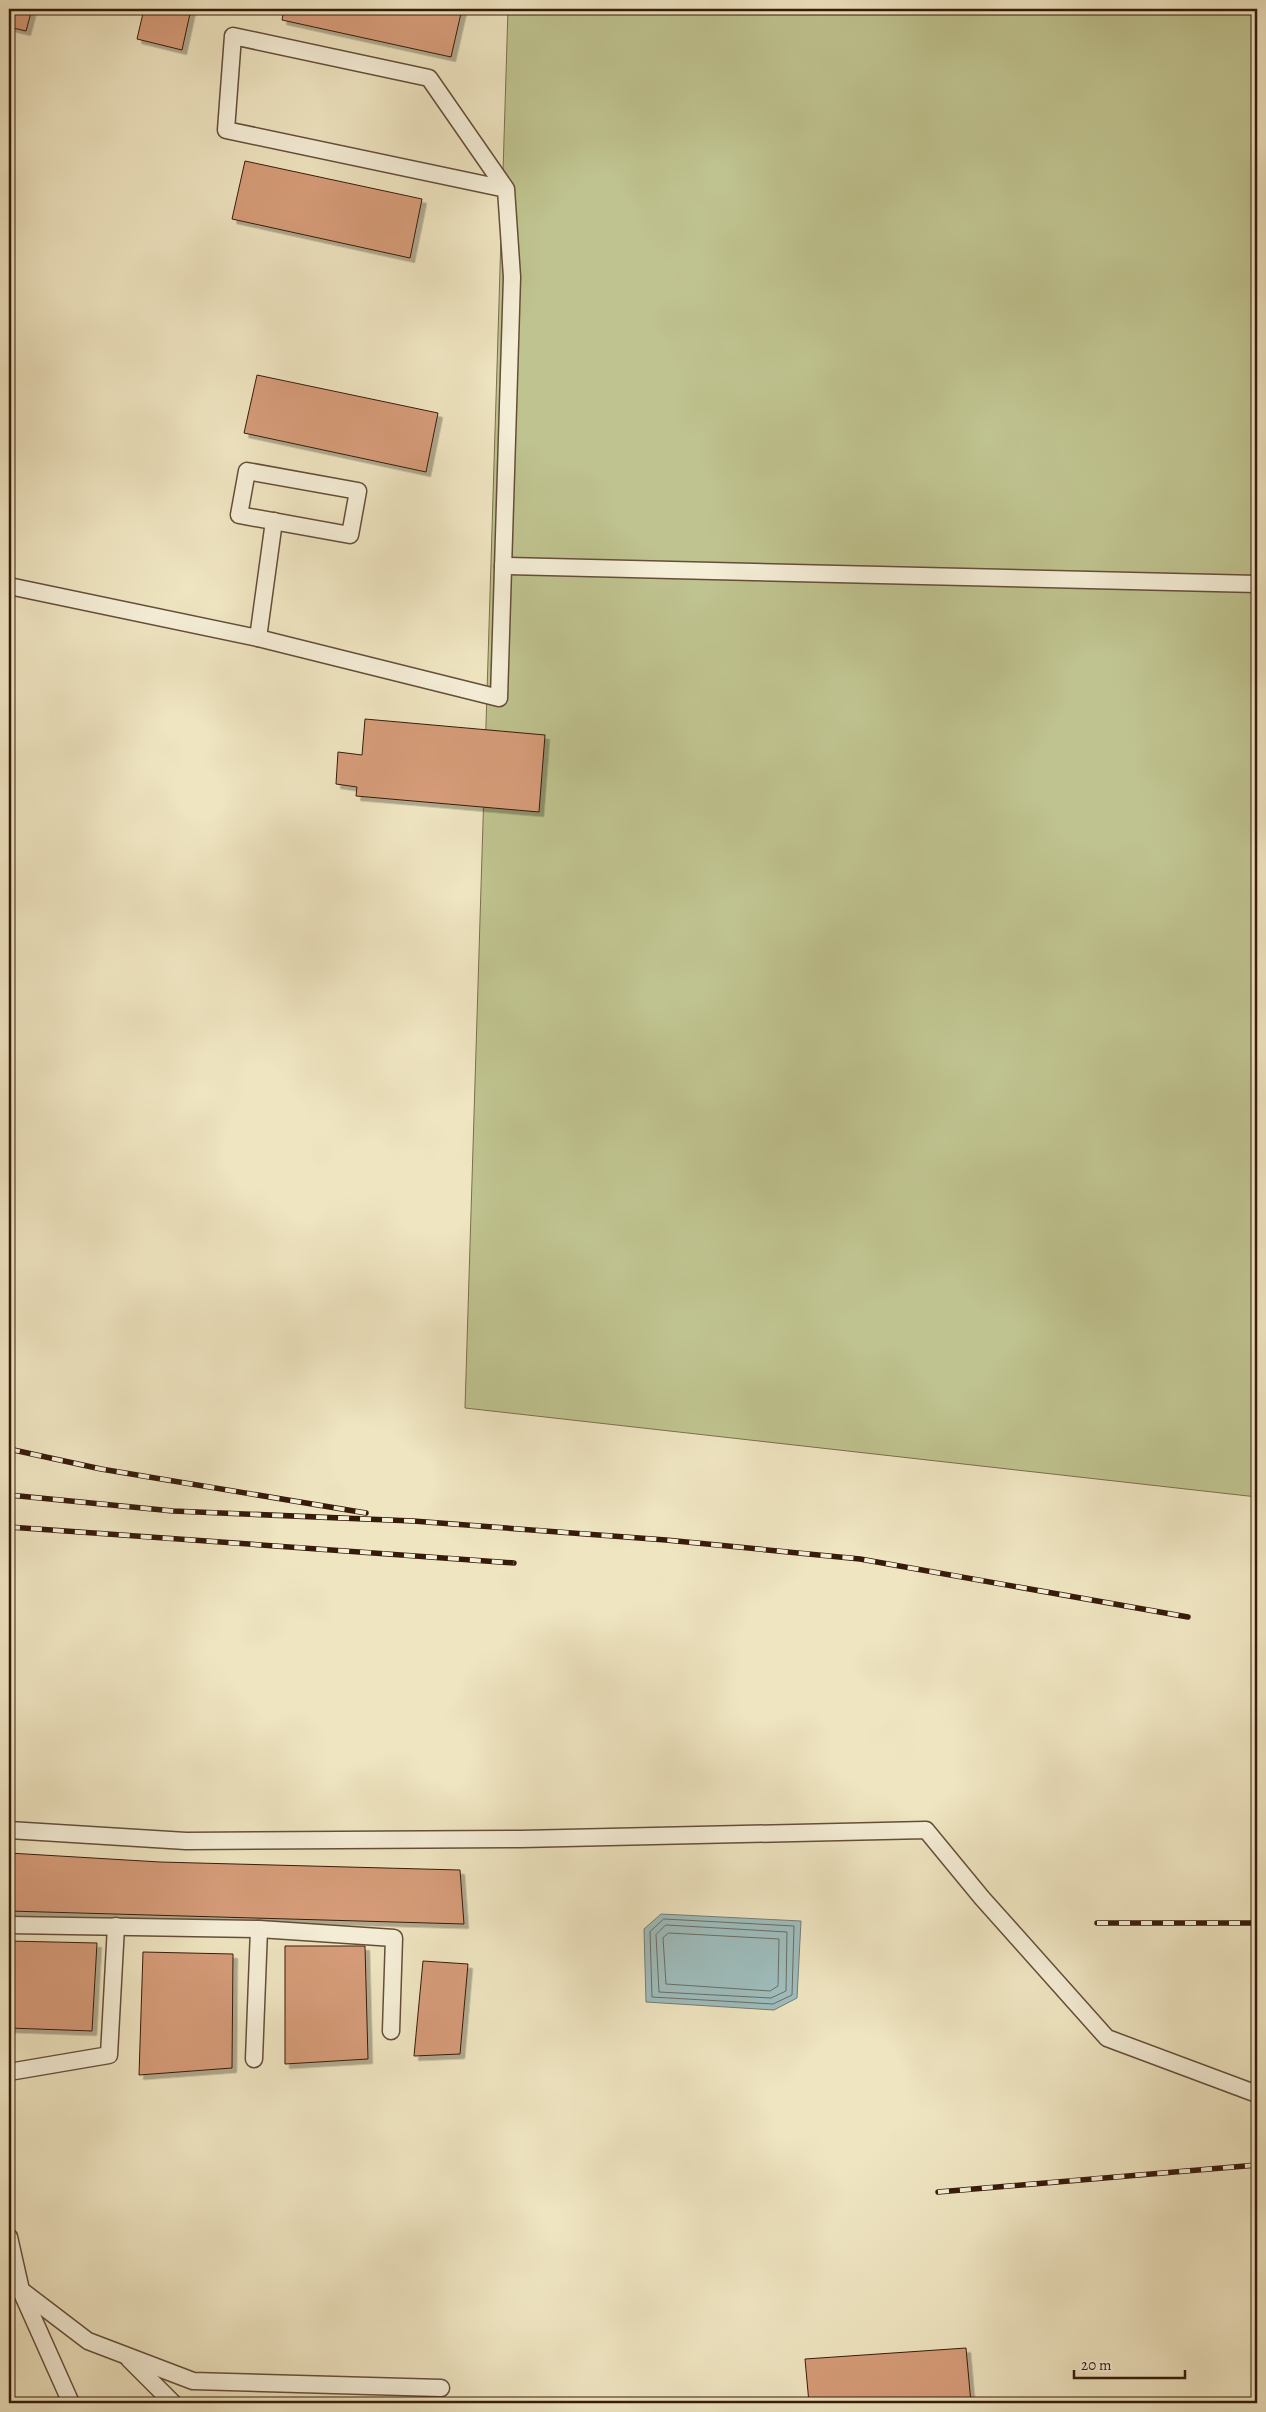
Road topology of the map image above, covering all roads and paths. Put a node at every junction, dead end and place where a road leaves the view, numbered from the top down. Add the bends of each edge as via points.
1 (506, 189) junction
2 (274, 522) junction
3 (503, 566) junction
4 (1257, 584) edge
5 (9, 586) edge
6 (258, 638) junction
7 (9, 1830) edge
8 (9, 1925) edge
9 (116, 1926) junction
10 (260, 1929) junction
11 (391, 2032) dead end
12 (254, 2059) dead end
13 (9, 2072) edge
14 (1257, 2094) edge
15 (9, 2237) edge
16 (21, 2290) junction
17 (124, 2354) junction
18 (441, 2388) dead end
19 (70, 2403) edge
20 (173, 2403) edge

1 - 1 lane via 429,78 233,36 226,130
1 - 3 lane via 512,277
2 - 2 lane via 350,534 358,490 247,471 239,515
2 - 6 lane
3 - 4 lane
3 - 6 lane via 499,698
5 - 6 lane
7 - 14 lane via 186,1841 531,1839 926,1830 1107,2038
8 - 9 lane
9 - 10 lane
9 - 13 lane via 109,2055
10 - 11 lane via 394,1938
10 - 12 lane
15 - 16 lane
16 - 17 lane via 88,2341
16 - 19 lane
17 - 18 lane via 193,2381
17 - 20 lane

